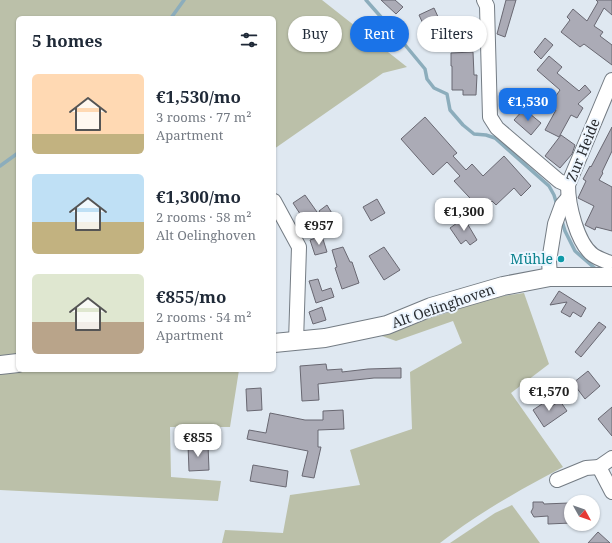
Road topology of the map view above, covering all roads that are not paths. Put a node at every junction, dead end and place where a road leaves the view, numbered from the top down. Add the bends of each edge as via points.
1 (484, 0) edge
2 (612, 80) edge
3 (566, 196) junction
4 (276, 205) edge
5 (610, 269) edge
6 (550, 277) junction
7 (296, 342) junction
8 (276, 343) edge
9 (16, 363) edge
10 (0, 365) edge
11 (612, 458) edge
12 (599, 467) junction
13 (557, 480) dead end
14 (612, 492) edge

1 - 3 street via 487,6 490,118 497,128 560,181
2 - 3 street, Zur Heide
3 - 5 street, Zur Heide via 582,242
3 - 6 street, Zur Heide via 555,224 549,261
4 - 7 street via 299,247
5 - 6 main road, Alt Oelinghoven via 588,276
6 - 7 main road, Alt Oelinghoven via 481,292 387,324
7 - 8 main road, Alt Oelinghoven
9 - 10 main road
11 - 12 street
12 - 13 street via 586,468
12 - 14 street

